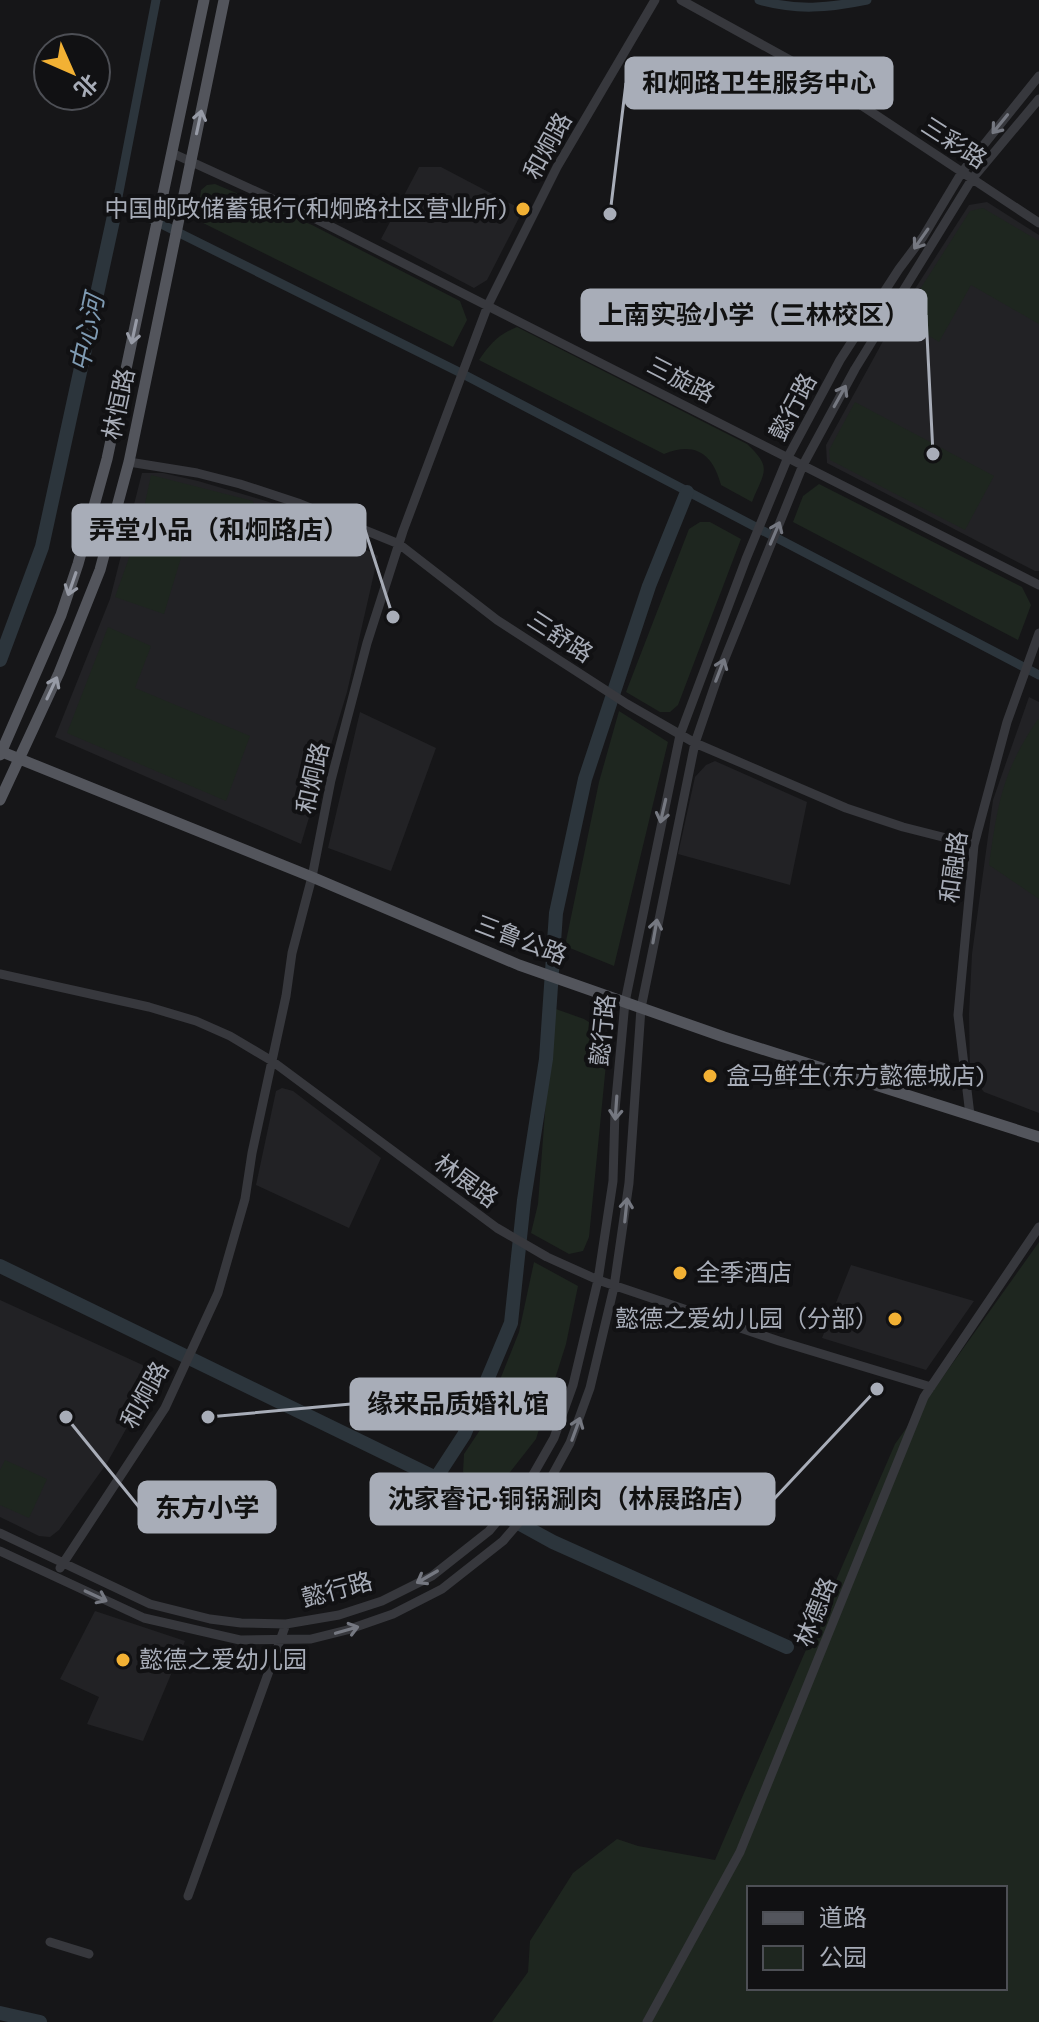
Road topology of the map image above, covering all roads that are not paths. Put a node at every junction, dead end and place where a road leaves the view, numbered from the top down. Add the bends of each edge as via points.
1 (204, 0) edge
2 (224, 0) edge
3 (655, 0) edge
4 (681, 0) edge
5 (1039, 76) edge
6 (1039, 99) edge
7 (172, 153) junction
8 (191, 160) junction
9 (962, 172) junction
10 (972, 179) junction
11 (1039, 223) edge
12 (488, 305) junction
13 (788, 457) junction
14 (129, 462) junction
15 (803, 465) junction
16 (399, 544) junction
17 (1039, 585) edge
18 (1039, 633) edge
19 (680, 735) junction
20 (695, 743) junction
21 (1, 753) edge
22 (20, 759) junction
23 (0, 800) edge
24 (974, 845) junction
25 (312, 877) junction
26 (0, 974) edge
27 (625, 1002) junction
28 (641, 1008) junction
29 (272, 1061) junction
30 (970, 1115) junction
31 (1039, 1137) edge
32 (1039, 1227) edge
33 (598, 1280) junction
34 (614, 1287) junction
35 (931, 1387) junction
36 (0, 1533) edge
37 (0, 1551) edge
38 (63, 1563) junction
39 (55, 1576) junction
40 (286, 1624) junction
41 (281, 1640) junction
42 (188, 1896) dead end
43 (50, 1942) dead end
44 (89, 1954) dead end
45 (647, 2022) edge

1 - 7 main road, 林恒路
8 -> 2 main road, 林恒路
3 - 12 street, 和炯路 via 557,167
4 - 9 street, 三彩路 via 808,70
5 -> 9 street, 懿行路
6 - 10 street, 懿行路
7 - 8 street, 三旋路
7 -> 21 main road, 林恒路 via 107,459 78,564
8 - 12 street, 三旋路
8 - 14 main road, 林恒路
9 - 10 street, 三彩路
9 -> 13 street, 懿行路 via 840,360
10 - 11 street, 三彩路
15 -> 10 street, 懿行路 via 855,369
12 - 13 street, 三旋路
12 - 16 street, 和炯路
13 - 15 street, 三旋路
13 - 19 street, 懿行路
14 - 16 street, 三舒路 via 240,484
22 -> 14 main road, 林恒路 via 81,622
15 - 17 street, 三旋路
20 -> 15 street, 懿行路
16 - 19 street, 三舒路 via 485,611
16 - 25 street, 和炯路 via 331,780
18 - 24 street, 和融路 via 1007,722
19 - 20 street, 三舒路
19 -> 27 street, 懿行路
20 - 24 street, 三舒路 via 846,808
28 -> 20 street, 懿行路
21 - 22 main road, 三鲁公路
22 - 23 main road, 林恒路
22 - 25 main road, 三鲁公路
24 - 30 street, 和融路 via 958,1015
25 - 27 main road, 三鲁公路 via 513,963
25 - 29 street, 和炯路
26 - 29 street, 林展路 via 196,1021
27 - 28 main road, 三鲁公路
27 -> 33 street, 懿行路 via 613,1181
28 - 30 main road, 三鲁公路
34 -> 28 street, 懿行路 via 629,1183
29 - 33 street, 林展路 via 497,1228
29 - 38 street, 和炯路 via 245,1199 218,1293 165,1408
30 - 31 main road, 三鲁公路
32 - 35 street, 林德路
33 - 34 street, 林展路
33 -> 40 street, 懿行路 via 573,1385 554,1438 526,1487 489,1531 432,1576 382,1601
34 - 35 street, 林展路
41 -> 34 street, 懿行路 via 311,1639 393,1614 442,1589 503,1541 540,1498 570,1443 590,1388
35 - 45 street, 林德路 via 740,1852
36 - 38 street, 懿行路
37 - 39 street, 懿行路
38 - 39 street, 和炯路
38 - 40 street, 懿行路 via 118,1591 180,1613
39 -> 41 street, 懿行路 via 159,1622 240,1640
40 - 41 street
41 - 42 street
43 - 44 street

